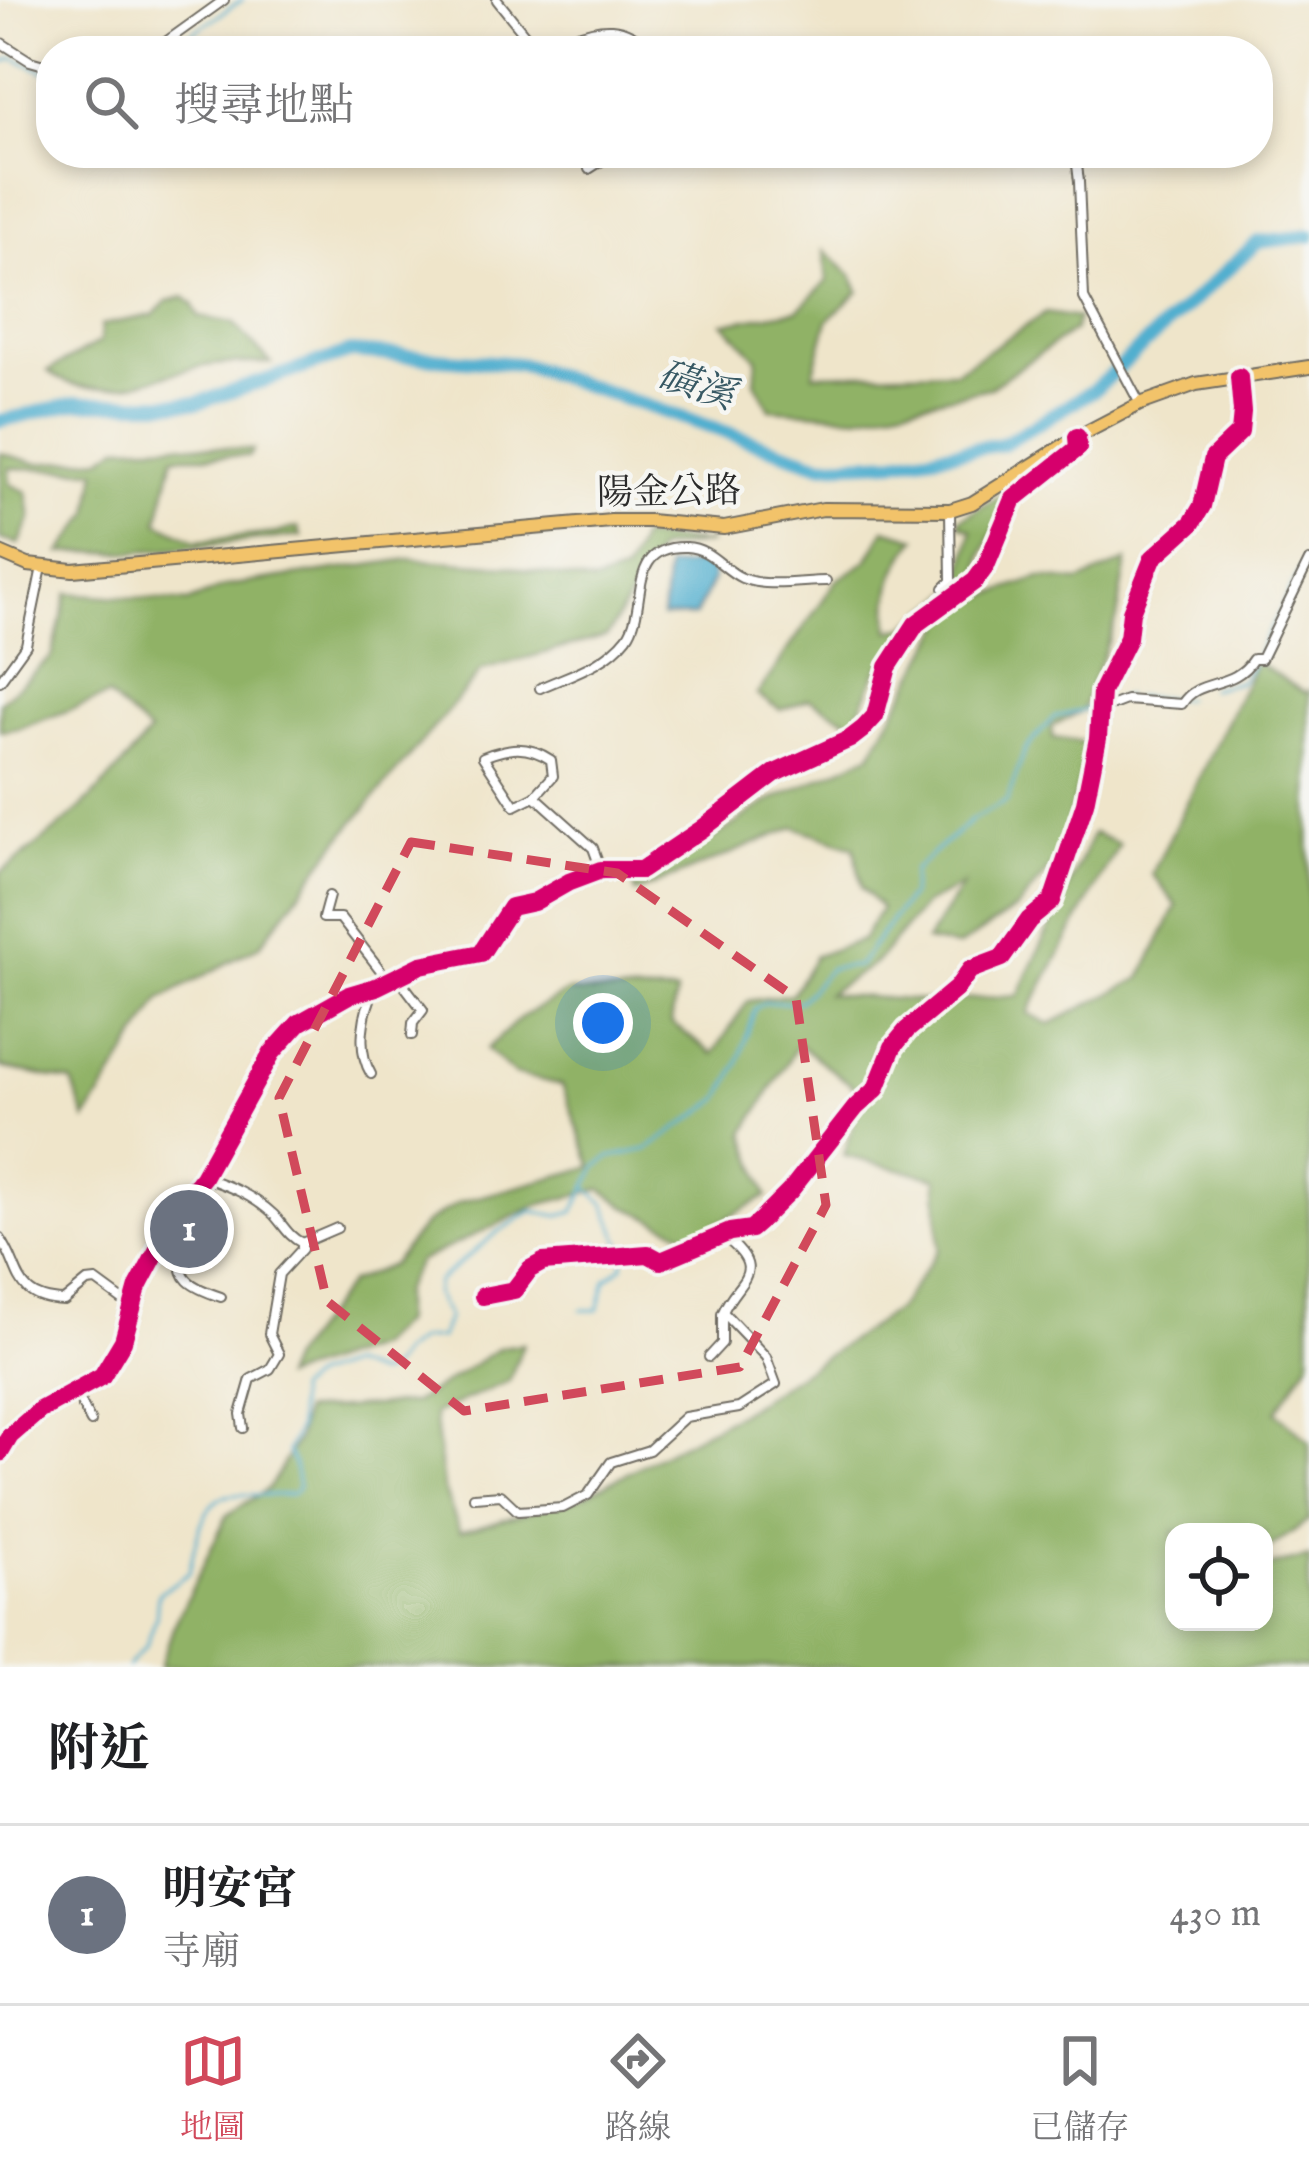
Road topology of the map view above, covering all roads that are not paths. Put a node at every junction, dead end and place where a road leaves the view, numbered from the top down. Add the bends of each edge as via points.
1 (224, 0) edge
2 (497, 0) edge
3 (174, 36) edge
4 (526, 36) edge
5 (572, 36) edge
6 (631, 36) edge
7 (0, 42) edge
8 (36, 63) edge
9 (1077, 168) edge
10 (1309, 368) edge
11 (1239, 377) junction
12 (1140, 404) junction
13 (1077, 437) junction
14 (950, 510) junction
15 (0, 553) edge
16 (1309, 561) edge
17 (42, 567) junction
18 (826, 580) dead end
19 (944, 588) dead end
20 (0, 681) edge
21 (540, 688) dead end
22 (1100, 705) junction
23 (535, 796) junction
24 (601, 871) junction
25 (329, 896) dead end
26 (393, 979) junction
27 (376, 987) junction
28 (412, 1035) dead end
29 (371, 1075) dead end
30 (203, 1177) junction
31 (337, 1228) dead end
32 (170, 1232) junction
33 (722, 1236) junction
34 (0, 1238) edge
35 (302, 1243) junction
36 (483, 1296) dead end
37 (221, 1298) dead end
38 (133, 1300) junction
39 (723, 1312) junction
40 (710, 1357) dead end
41 (78, 1388) junction
42 (91, 1422) dead end
43 (243, 1428) dead end
44 (0, 1453) edge
45 (474, 1497) dead end

1 - 3 street
2 - 4 street
5 - 6 street via 609,26
7 - 8 street
9 - 12 street via 1086,306
10 - 11 main road, 陽金公路
11 - 12 main road, 陽金公路
11 - 22 street via 1240,432 1213,458 1192,523 1154,558
12 - 13 main road, 陽金公路
13 - 14 main road, 陽金公路
13 - 24 street via 1078,448 1014,499 982,574 916,624 863,729 775,772 640,870
14 - 17 main road, 陽金公路 via 823,508 724,528 611,521
14 - 19 street via 951,581
15 - 17 main road, 陽金公路
16 - 22 street via 1261,659 1238,677 1185,699
17 - 20 street via 26,645
18 - 21 street via 757,582 698,548 669,548 647,566 635,621 614,650
22 - 33 street via 1084,803 1052,901 1002,958 970,970 907,1030 876,1089 790,1191 759,1222
23 - 23 street via 515,806 483,757 512,746 551,760 553,776
23 - 24 street via 593,848
24 - 26 street via 511,908 481,953
25 - 26 street via 323,917 340,918
26 - 27 street
26 - 28 street via 423,1010
27 - 29 street via 362,1035
27 - 30 street via 298,1023 272,1053
30 - 32 street
30 - 35 street via 249,1196
31 - 35 street
32 - 37 street via 190,1286
32 - 38 street
33 - 36 street via 661,1261 648,1254 535,1264 514,1290
33 - 39 street via 740,1250 748,1271
34 - 38 street via 18,1279 40,1296 64,1301 96,1281
35 - 43 street via 279,1274 269,1334 279,1354 251,1378
38 - 41 street via 110,1364
39 - 40 street via 722,1343
39 - 45 street via 766,1357 776,1384 739,1408 685,1417 650,1450 611,1462 587,1495 562,1508 518,1511 501,1495
41 - 42 street
41 - 44 street via 18,1427

